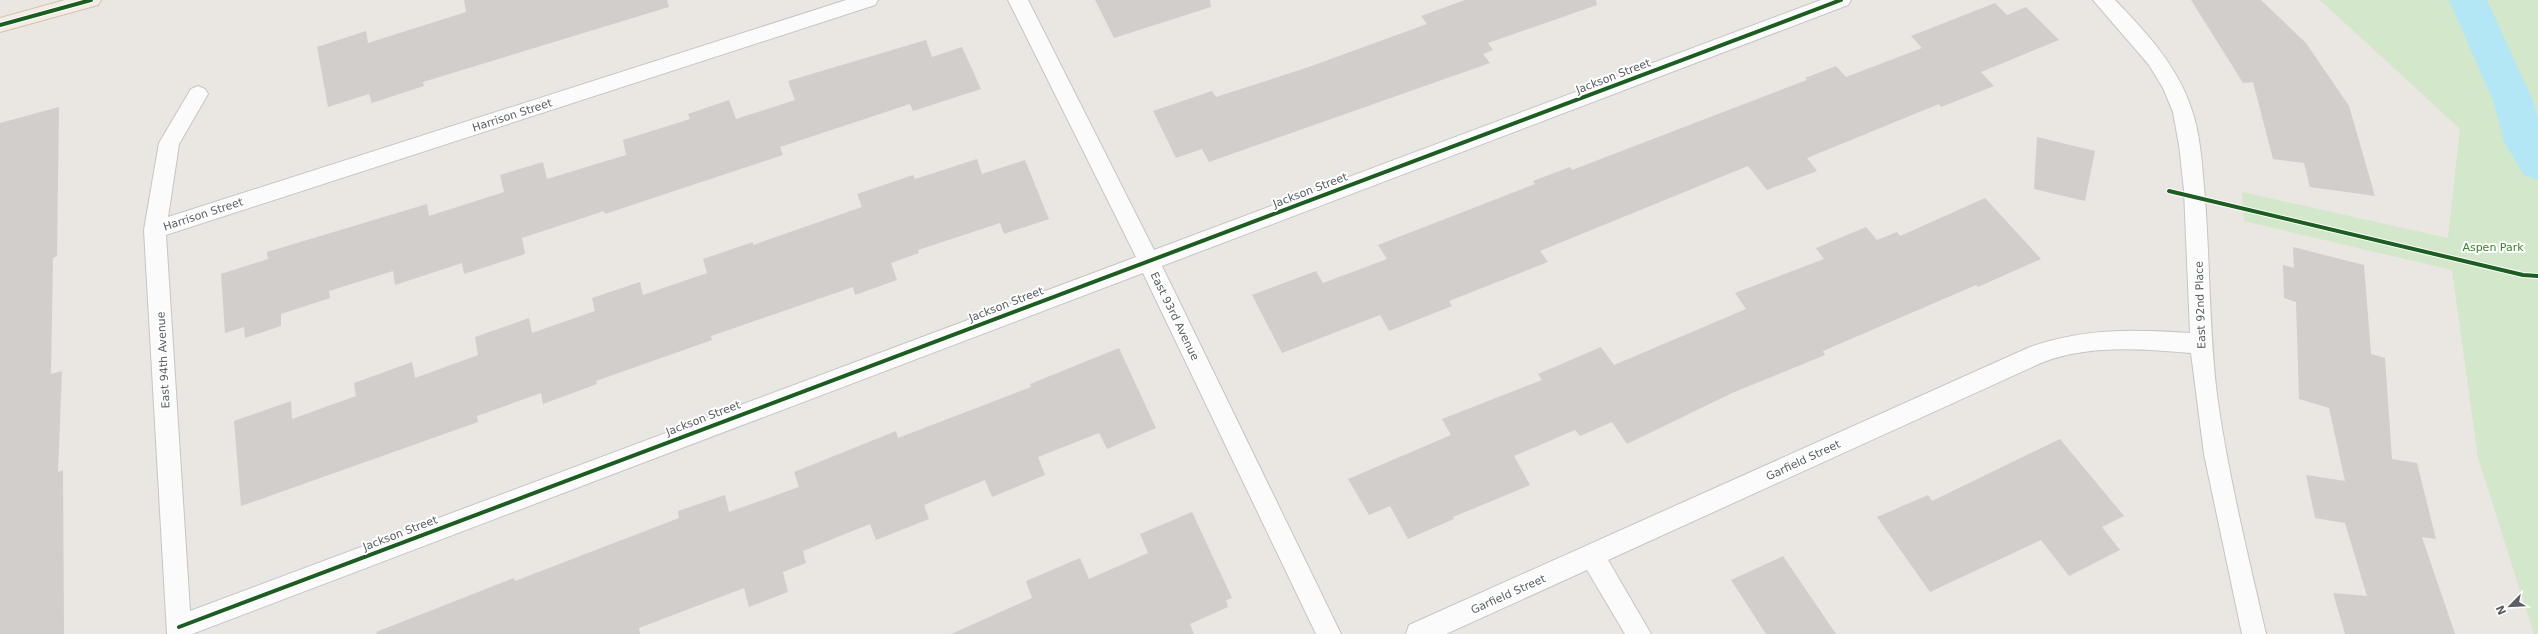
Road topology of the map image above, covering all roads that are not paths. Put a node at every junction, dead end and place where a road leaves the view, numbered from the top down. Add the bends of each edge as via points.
1 (91, 0) edge
2 (868, 0) edge
3 (1018, 0) edge
4 (1841, 0) edge
5 (2103, 0) edge
6 (0, 25) edge
7 (198, 94) dead end
8 (155, 230) junction
9 (1148, 260) junction
10 (2202, 344) junction
11 (1592, 556) junction
12 (179, 630) edge
13 (1329, 634) edge
14 (1418, 634) edge
15 (1639, 634) edge
16 (2254, 634) edge

1 - 6 main road
2 - 8 street, Harrison Street
3 - 9 street, East 93rd Avenue
4 - 9 street, Jackson Street
5 - 10 street, East 92nd Place via 2138,37 2160,66 2178,100 2189,131
7 - 8 street, East 94th Avenue via 169,143
8 - 12 street, East 94th Avenue
9 - 12 street, Jackson Street
9 - 13 street, East 93rd Avenue
10 - 11 street, Garfield Street via 2092,341 2047,351
10 - 16 street, East 92nd Place via 2206,394 2221,485
11 - 14 street, Garfield Street
11 - 15 street

